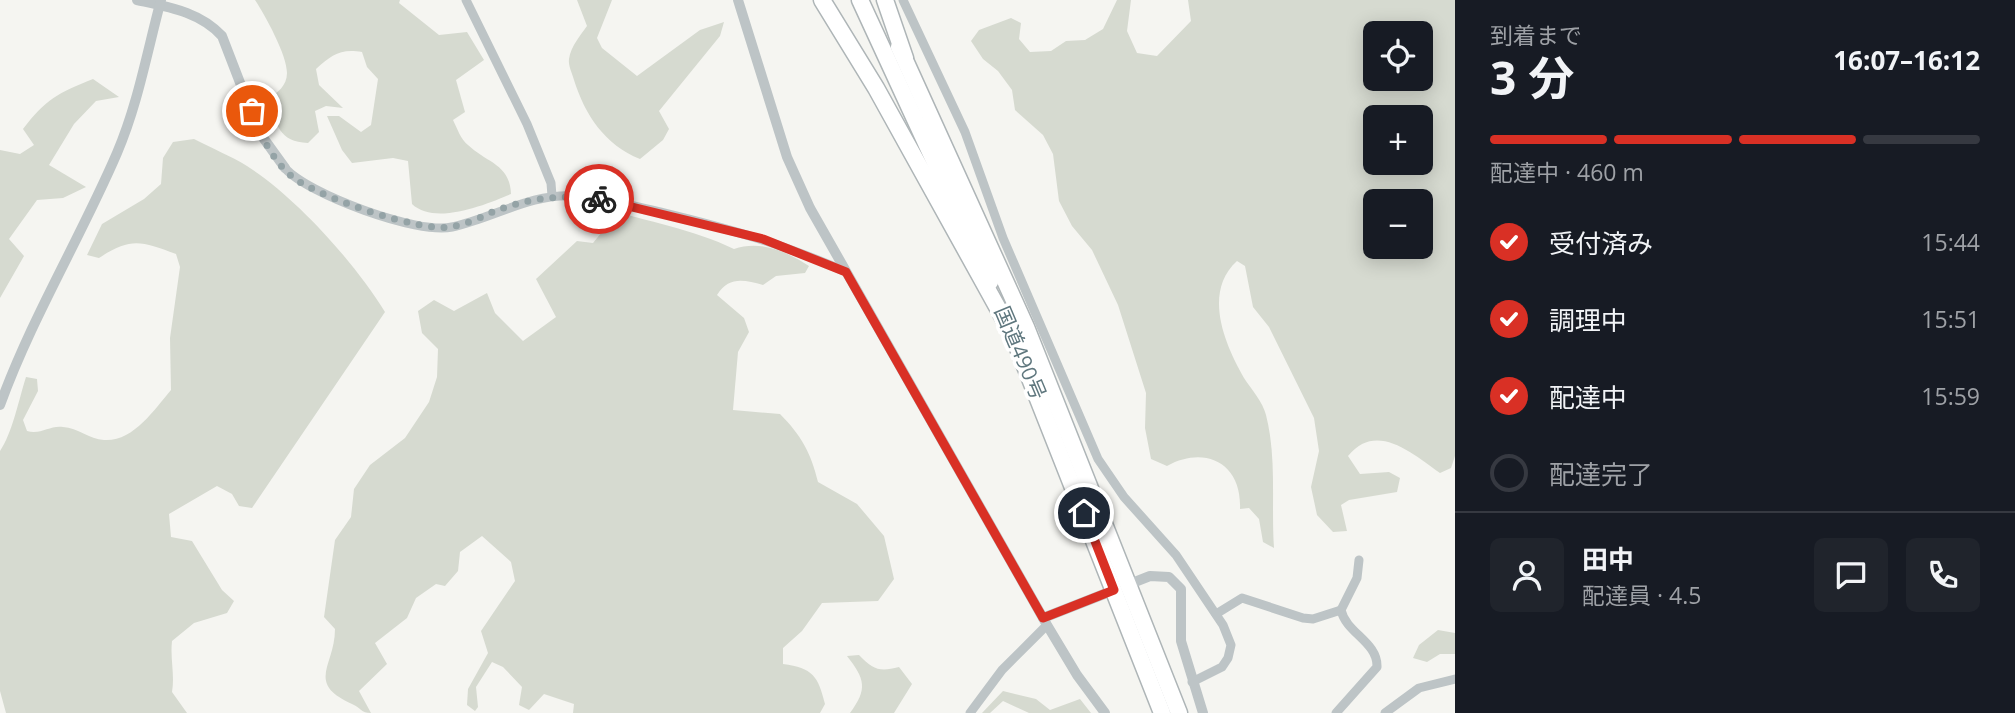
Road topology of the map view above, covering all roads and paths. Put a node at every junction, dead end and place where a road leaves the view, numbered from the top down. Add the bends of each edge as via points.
1 (137, 0) edge
2 (466, 0) edge
3 (738, 0) edge
4 (822, 0) edge
5 (860, 0) edge
6 (877, 0) edge
7 (886, 0) edge
8 (903, 0) edge
9 (160, 2) edge
10 (905, 58) junction
11 (285, 168) joint
12 (552, 196) junction
13 (846, 272) junction
14 (1015, 339) junction
15 (0, 405) edge
16 (1359, 560) dead end
17 (1121, 586) junction
18 (1341, 610) junction
19 (1216, 614) junction
20 (1045, 622) junction
21 (1455, 679) edge
22 (1192, 682) junction
23 (970, 713) edge
24 (1105, 713) edge
25 (1161, 713) edge
26 (1179, 713) edge
27 (1203, 713) edge
28 (1336, 713) edge
29 (1385, 713) edge

1 - 9 street
2 - 12 street via 527,124
3 - 13 street via 787,157
4 - 14 highway
5 - 14 highway, 国道490号
6 - 10 highway, 国道490号
7 - 10 highway
8 - 19 street via 965,132 1003,238 1098,459 1124,497 1176,555
9 - 11 street via 193,14 222,36 259,132
9 - 15 street via 132,113 116,154 31,325
10 - 17 highway, 国道490号 via 1026,327
11 - 12 street via 305,184 334,197 403,222 436,228
12 - 13 street via 615,201 704,223 763,239
13 - 20 street
14 - 17 highway, 国道490号
16 - 18 street via 1357,578
17 - 20 street
17 - 22 street via 1159,575 1169,577 1181,589 1181,641
17 - 25 highway, 国道490号
17 - 26 highway, 国道490号
18 - 19 street via 1303,618 1242,598
18 - 28 street via 1370,647 1377,667
19 - 22 street via 1231,645 1228,658 1222,667
20 - 23 street
20 - 24 street
21 - 29 street via 1419,688
22 - 27 street

